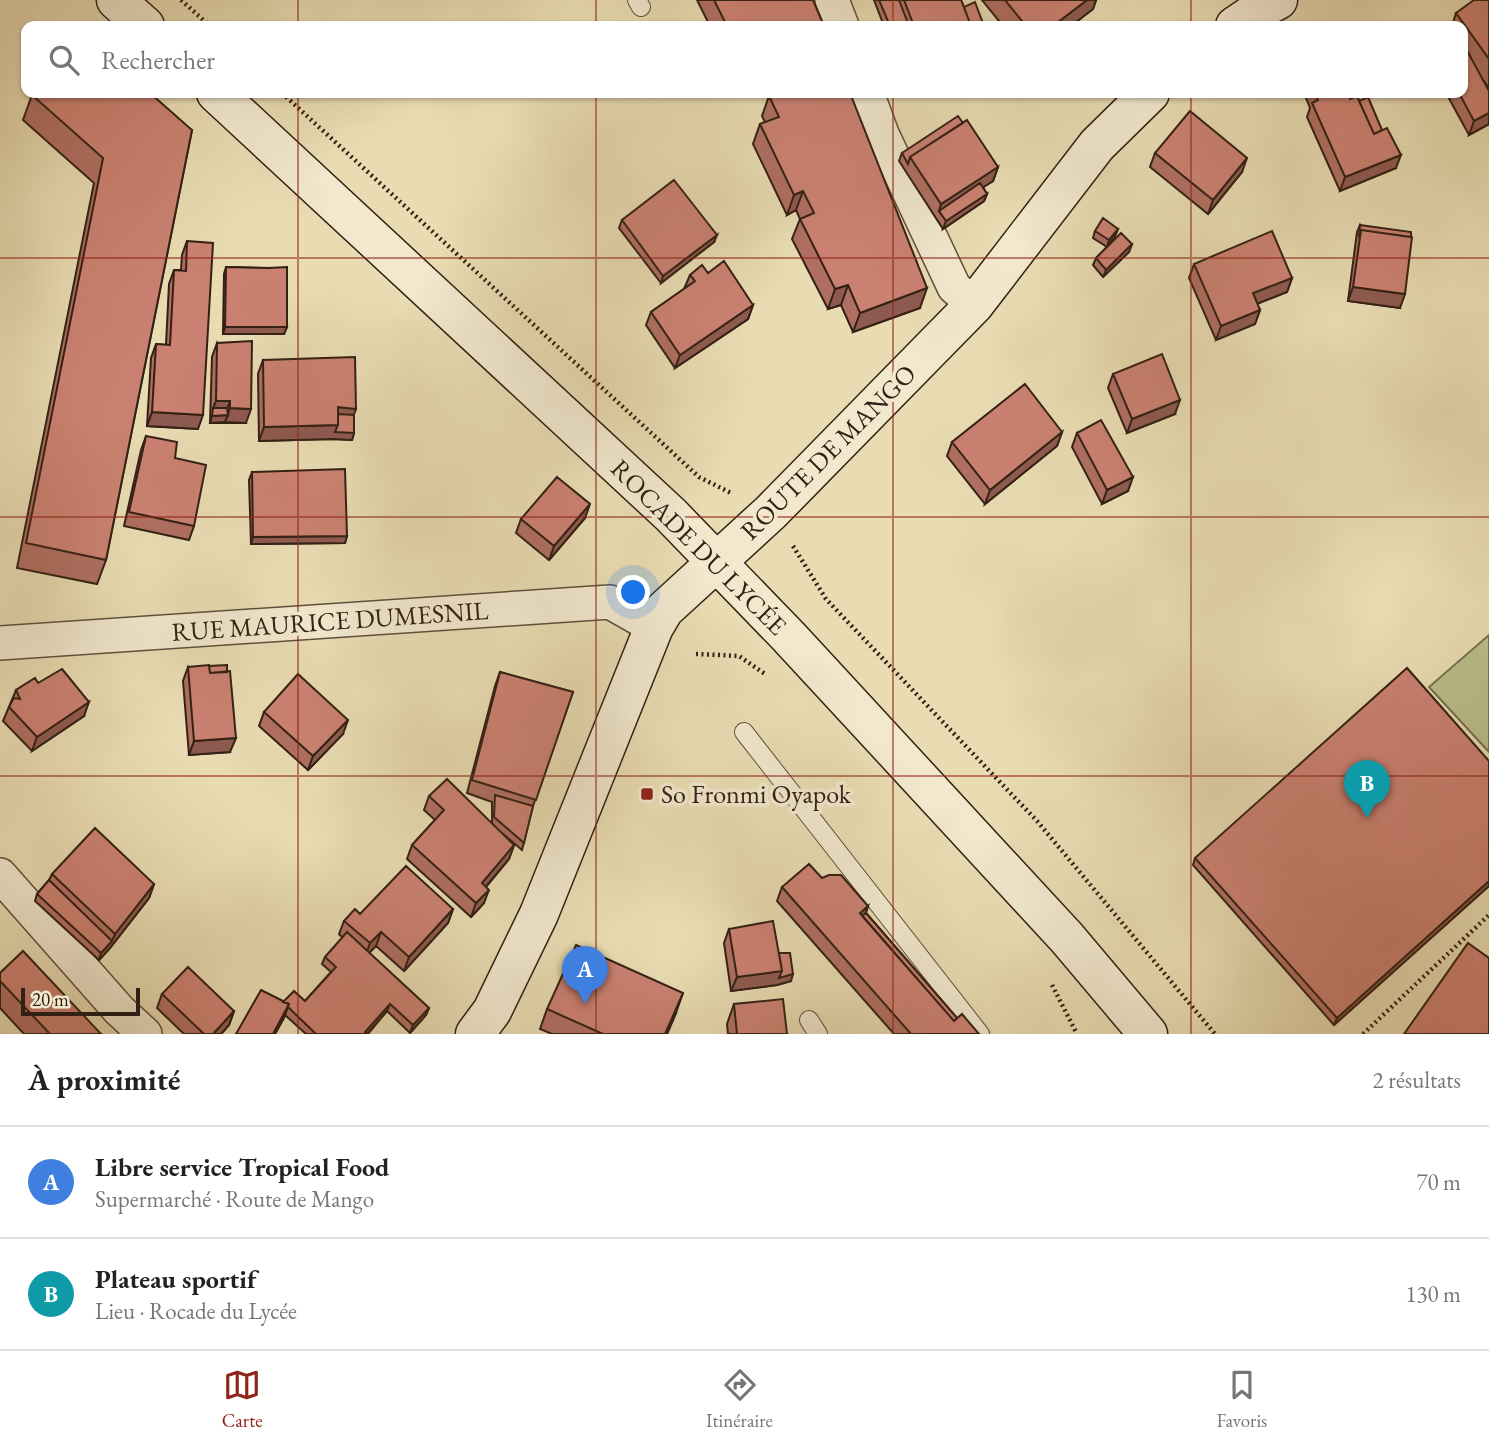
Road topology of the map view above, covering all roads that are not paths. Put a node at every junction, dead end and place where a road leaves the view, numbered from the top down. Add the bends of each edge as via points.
1 (117, 0) edge
2 (832, 0) edge
3 (1278, 0) edge
4 (140, 21) edge
5 (840, 21) edge
6 (1242, 21) edge
7 (221, 98) edge
8 (869, 98) edge
9 (1145, 98) edge
10 (974, 305) junction
11 (717, 561) junction
12 (654, 627) junction
13 (0, 643) edge
14 (744, 732) dead end
15 (0, 875) edge
16 (145, 1034) edge
17 (475, 1034) edge
18 (980, 1034) edge
19 (1148, 1034) edge

1 - 4 main road
2 - 5 street
3 - 6 main road
7 - 11 main road, ROCADE DU LYCÉE
8 - 10 street via 954,287
9 - 10 main road, ROUTE DE MANGO via 1097,145
10 - 11 main road, ROUTE DE MANGO
11 - 12 main road, ROUTE DE MANGO via 664,610
11 - 19 main road, ROCADE DU LYCÉE via 1067,938
12 - 13 street, RUE MAURICE DUMESNIL via 610,602
12 - 17 main road, ROUTE DE MANGO via 539,914 492,1011
14 - 18 lane
15 - 16 street

